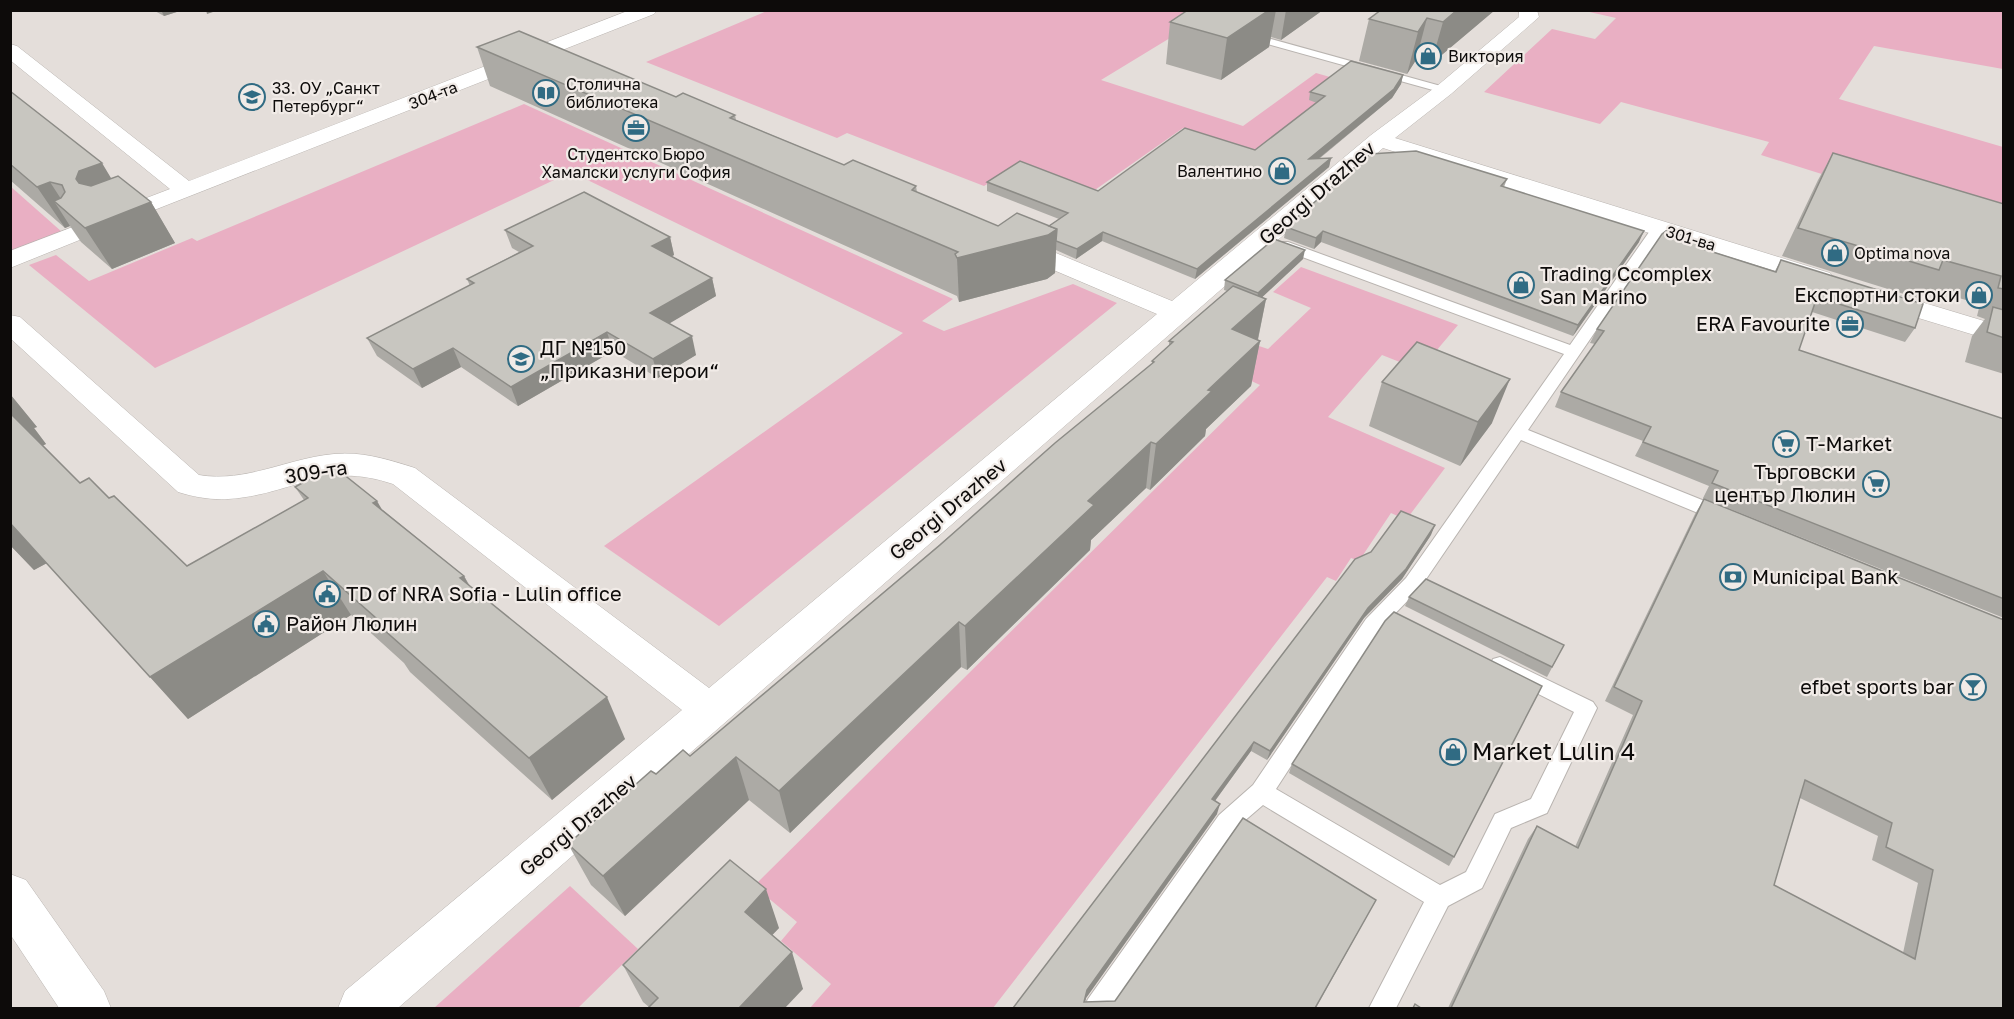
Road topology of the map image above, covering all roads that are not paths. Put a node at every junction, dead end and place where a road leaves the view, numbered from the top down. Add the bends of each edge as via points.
1 (648, 10) edge
2 (1528, 10) edge
3 (1236, 32) edge
4 (10, 50) edge
5 (550, 50) junction
6 (579, 62) edge
7 (1444, 90) junction
8 (1379, 140) junction
9 (186, 190) junction
10 (116, 218) edge
11 (1659, 228) junction
12 (78, 232) edge
13 (989, 234) edge
14 (1265, 238) junction
15 (21, 256) edge
16 (1177, 313) junction
17 (10, 323) edge
18 (2004, 336) edge
19 (1574, 352) junction
20 (1516, 432) junction
21 (1742, 524) edge
22 (1388, 609) junction
23 (1408, 620) edge
24 (1482, 656) edge
25 (711, 711) junction
26 (1261, 792) junction
27 (10, 895) edge
28 (1439, 898) junction
29 (87, 1008) edge
30 (362, 1008) edge
31 (1097, 1008) edge
32 (1382, 1008) edge

1 - 5 street, 304-та
2 - 7 street, Georgi Drazhev via 1530,17 1526,21
3 - 7 lane
4 - 9 street
5 - 6 street
5 - 9 street, 304-та
7 - 8 street, Georgi Drazhev
8 - 11 street, 301-ва
8 - 14 street, Georgi Drazhev
9 - 10 street, 304-та
11 - 18 street, 301-ва
11 - 19 lane
12 - 15 street
13 - 16 street
14 - 16 street, Georgi Drazhev
14 - 19 lane
16 - 25 street, Georgi Drazhev
17 - 25 street, 309-та via 189,484 206,489 252,486 335,464 374,465 404,476
19 - 20 lane
20 - 21 lane
20 - 22 lane via 1413,583
22 - 23 lane
22 - 26 lane via 1373,624
24 - 28 lane via 1586,708 1539,806 1503,821 1474,880
25 - 30 street, Georgi Drazhev
26 - 28 lane
26 - 31 lane via 1227,822
27 - 29 street
28 - 32 lane

